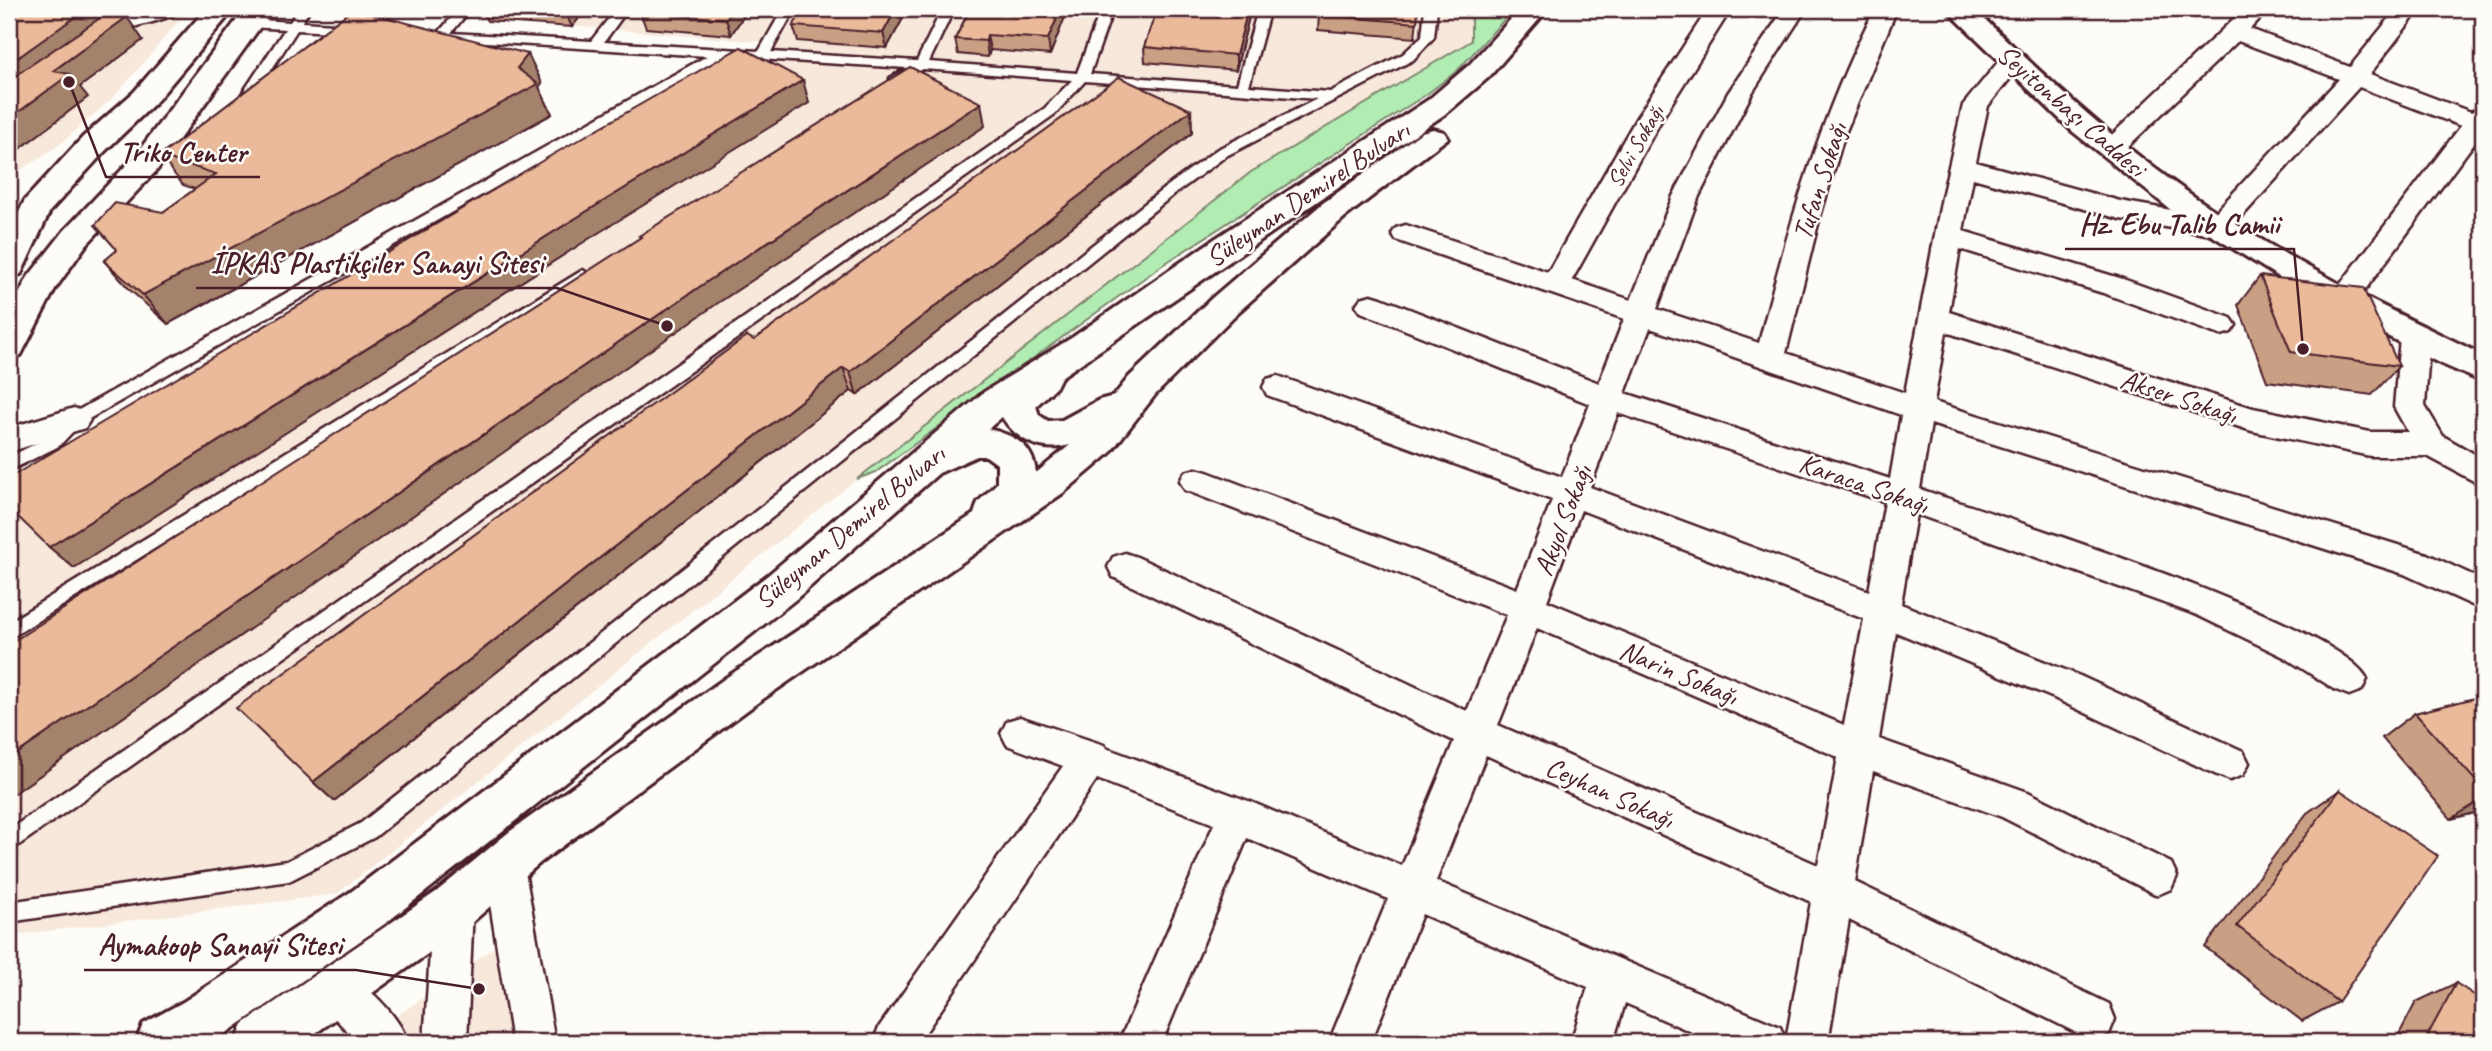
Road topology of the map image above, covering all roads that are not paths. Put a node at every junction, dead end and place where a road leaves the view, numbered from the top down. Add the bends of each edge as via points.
1 (146, 9) edge
2 (176, 9) edge
3 (220, 9) edge
4 (304, 9) edge
5 (465, 9) edge
6 (622, 9) edge
7 (789, 9) edge
8 (948, 9) edge
9 (1107, 9) edge
10 (1264, 9) edge
11 (1431, 9) edge
12 (1534, 9) edge
13 (1564, 9) edge
14 (1719, 9) edge
15 (1795, 9) edge
16 (1886, 9) edge
17 (1959, 9) edge
18 (2257, 9) edge
19 (2409, 9) edge
20 (253, 16) edge
21 (293, 26) junction
22 (361, 30) edge
23 (2234, 31) junction
24 (594, 46) junction
25 (720, 54) junction
26 (762, 57) junction
27 (2012, 61) junction
28 (921, 65) junction
29 (1082, 77) junction
30 (2354, 78) junction
31 (886, 87) edge
32 (1242, 89) junction
33 (1336, 96) junction
34 (194, 97) junction
35 (132, 108) junction
36 (238, 109) edge
37 (2480, 118) edge
38 (2111, 148) junction
39 (88, 150) junction
40 (146, 163) junction
41 (1962, 167) junction
42 (17, 220) edge
43 (2217, 227) junction
44 (1406, 234) dead end
45 (1948, 236) junction
46 (601, 264) edge
47 (9, 266) edge
48 (1555, 285) junction
49 (2343, 299) junction
50 (1371, 305) dead end
51 (1642, 315) junction
52 (1933, 317) junction
53 (2221, 325) dead end
54 (2415, 337) junction
55 (9, 346) edge
56 (1085, 346) junction
57 (1770, 358) junction
58 (2483, 370) edge
59 (1142, 386) junction
60 (1278, 387) dead end
61 (1609, 399) junction
62 (1916, 408) junction
63 (74, 420) junction
64 (9, 440) edge
65 (2432, 444) junction
66 (9, 465) edge
67 (2483, 474) edge
68 (1196, 481) dead end
69 (900, 487) junction
70 (1573, 493) junction
71 (1901, 495) junction
72 (963, 542) junction
73 (1125, 567) dead end
74 (2483, 596) edge
75 (1527, 608) junction
76 (1882, 611) junction
77 (9, 631) edge
78 (2349, 679) dead end
79 (1020, 733) dead end
80 (1476, 733) junction
81 (1859, 749) junction
82 (1091, 758) junction
83 (2230, 763) dead end
84 (1237, 815) junction
85 (9, 842) edge
86 (504, 866) junction
87 (2157, 876) dead end
88 (1413, 888) junction
89 (1834, 892) junction
90 (453, 908) junction
91 (9, 912) edge
92 (1613, 975) junction
93 (338, 990) junction
94 (2094, 1020) dead end
95 (161, 1042) edge
96 (261, 1042) edge
97 (387, 1042) edge
98 (445, 1042) edge
99 (534, 1042) edge
100 (894, 1042) edge
101 (1140, 1042) edge
102 (1350, 1042) edge
103 (1592, 1042) edge
104 (1765, 1042) edge
105 (1807, 1042) edge

1 - 2 lane via 107,37
3 - 35 main road
4 - 21 lane
5 - 24 lane via 435,35
6 - 24 lane
7 - 26 lane
8 - 28 lane
9 - 29 lane
10 - 32 lane
11 - 33 lane via 1428,37 1408,57
12 - 56 main road, Süleyman Demirel Bulvarı via 1479,71 1438,106
13 - 59 main road, Süleyman Demirel Bulvarı via 1471,109 1300,239
14 - 48 street, Selvi Sokağı via 1650,117
15 - 51 street, Akyol Sokağı via 1740,93 1686,196
16 - 57 street, Tufan Sokağı via 1847,97 1798,245
17 - 27 main road, Seyitonbaşı Caddesi
18 - 23 street
19 - 30 street
20 - 21 lane
20 - 34 main road
21 - 22 lane
21 - 36 lane
23 - 30 street
23 - 38 street
24 - 25 lane
25 - 26 lane
25 - 63 lane
26 - 28 lane
27 - 38 main road, Seyitonbaşı Caddesi
27 - 41 street via 1976,105
28 - 29 lane
28 - 31 lane
29 - 32 lane
29 - 85 lane via 1050,111
30 - 37 street
30 - 43 street
32 - 33 lane
33 - 91 lane via 1221,153 1167,193 368,830 289,871
34 - 35 main road via 151,120 136,117
34 - 40 main road
35 - 39 main road
37 - 49 street
38 - 43 main road, Seyitonbaşı Caddesi
39 - 40 main road via 122,140 152,141
39 - 42 main road
40 - 42 main road
40 - 55 main road via 75,238 47,275
41 - 43 street via 2100,205
41 - 45 street
42 - 47 main road
43 - 49 main road, Seyitonbaşı Caddesi
44 - 48 street
45 - 52 street
45 - 53 street via 2113,286
46 - 77 lane
48 - 51 street
49 - 54 main road, Seyitonbaşı Caddesi
50 - 61 street, Karaca Sokağı
51 - 57 street
51 - 61 street, Akyol Sokağı
52 - 62 street
52 - 65 street, Akser Sokağı via 2252,419 2370,444
54 - 58 main road, Seyitonbaşı Caddesi
54 - 65 street via 2409,407
56 - 59 main road via 1019,401 1022,422 1037,431 1077,432
56 - 69 main road, Süleyman Demirel Bulvarı via 997,401
57 - 62 street
59 - 72 main road, Süleyman Demirel Bulvarı via 1075,463
60 - 70 street
61 - 70 street, Akyol Sokağı
61 - 71 street, Karaca Sokağı
62 - 71 street
62 - 74 street via 2415,564
63 - 64 street
63 - 66 lane via 53,442
65 - 67 street
68 - 75 street, Narin Sokağı
69 - 72 main road via 964,444 993,443 1005,449 1018,465 1012,493
69 - 95 main road, Süleyman Demirel Bulvarı via 782,587 369,907
70 - 75 street, Akyol Sokağı
70 - 76 street
71 - 76 street
71 - 78 street, Karaca Sokağı via 2209,605 2297,646
72 - 86 main road, Süleyman Demirel Bulvarı via 741,690
73 - 80 street, Ceyhan Sokağı
75 - 80 street, Akyol Sokağı
75 - 81 street, Narin Sokağı
76 - 81 street
76 - 83 street via 2143,719
79 - 82 street
80 - 88 street, Akyol Sokağı
80 - 89 street, Ceyhan Sokağı
81 - 87 street, Narin Sokağı via 2014,804
81 - 89 street
82 - 84 street
82 - 100 street
84 - 88 street
84 - 101 street
86 - 90 main road, Süleyman Demirel Bulvarı
86 - 99 street
88 - 92 street
88 - 102 street, Akyol Sokağı
89 - 94 street, Ceyhan Sokağı
89 - 105 street
90 - 93 main road, Süleyman Demirel Bulvarı
90 - 98 street
92 - 103 street
92 - 104 street
93 - 96 main road, Süleyman Demirel Bulvarı
93 - 97 street

